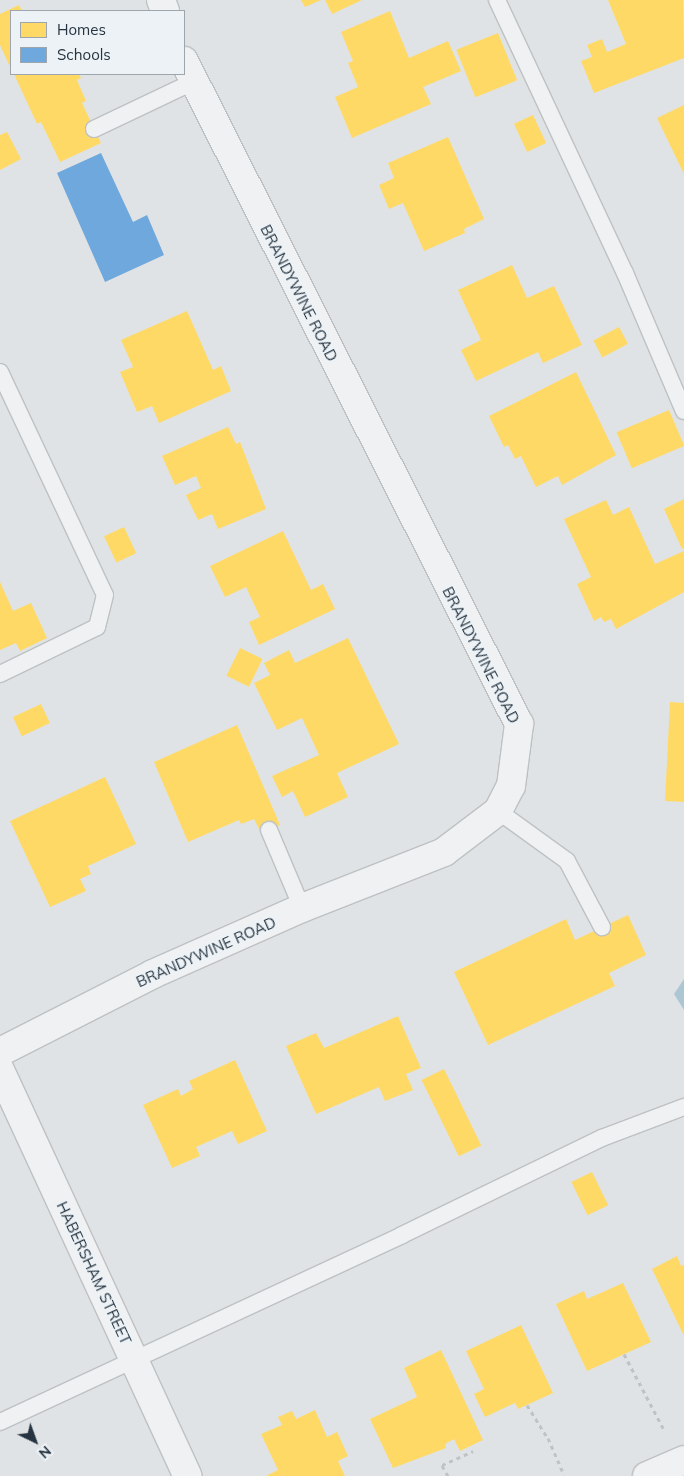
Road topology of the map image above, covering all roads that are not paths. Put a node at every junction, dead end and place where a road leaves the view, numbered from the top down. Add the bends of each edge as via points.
1 (497, 0) edge
2 (189, 71) edge
3 (182, 75) edge
4 (94, 129) dead end
5 (0, 372) edge
6 (684, 411) edge
7 (0, 674) edge
8 (498, 812) junction
9 (269, 830) dead end
10 (302, 908) junction
11 (602, 927) dead end
12 (0, 1052) edge
13 (0, 1070) edge
14 (684, 1107) edge
15 (134, 1360) junction
16 (0, 1422) edge
17 (684, 1460) edge
18 (188, 1476) edge
19 (647, 1476) edge

1 - 6 lane via 621,264
2 - 8 street, BRANDYWINE ROAD via 518,724 511,786
3 - 4 lane
5 - 7 lane via 105,595 97,627
8 - 10 street, BRANDYWINE ROAD via 444,852
8 - 11 lane via 567,861
9 - 10 lane
10 - 12 street, BRANDYWINE ROAD via 154,974
13 - 15 street, HABERSHAM STREET
14 - 15 lane via 594,1142
15 - 16 lane
15 - 18 street, HABERSHAM STREET
17 - 19 street

